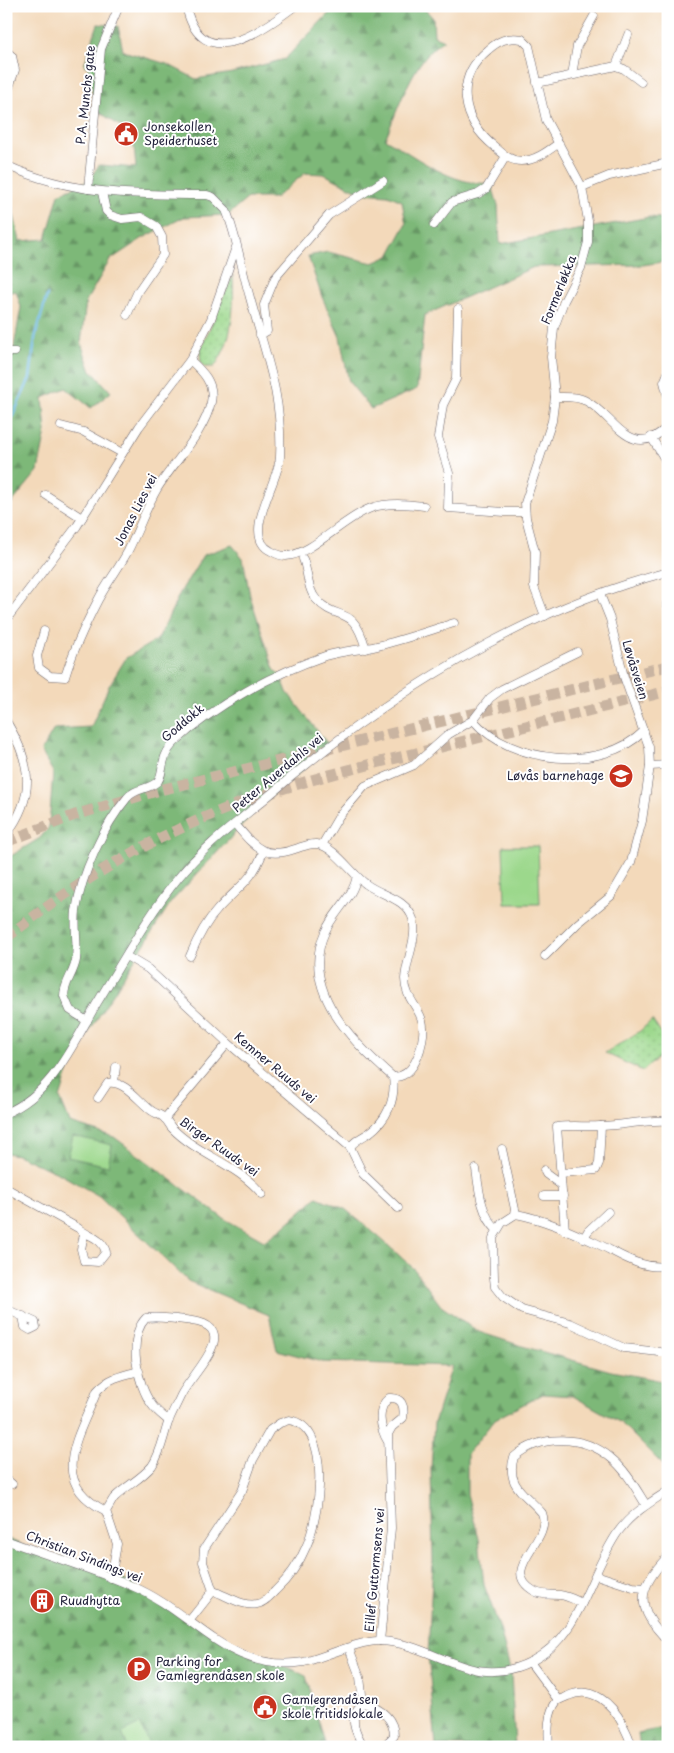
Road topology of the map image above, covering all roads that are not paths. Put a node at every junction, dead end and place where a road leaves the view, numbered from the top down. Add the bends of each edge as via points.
1 (118, 6) edge
2 (186, 6) edge
3 (294, 6) edge
4 (594, 16) dead end
5 (628, 35) dead end
6 (16, 46) dead end
7 (7, 52) edge
8 (616, 66) junction
9 (572, 75) junction
10 (641, 82) dead end
11 (537, 83) junction
12 (6, 96) edge
13 (558, 143) junction
14 (506, 156) junction
15 (668, 163) edge
16 (6, 165) edge
17 (383, 181) dead end
18 (582, 186) junction
19 (88, 189) junction
20 (102, 192) junction
21 (434, 225) dead end
22 (236, 247) junction
23 (458, 309) dead end
24 (127, 315) dead end
25 (260, 335) junction
26 (190, 360) junction
27 (668, 373) edge
28 (668, 396) edge
29 (555, 397) junction
30 (61, 426) dead end
31 (668, 426) edge
32 (651, 437) junction
33 (122, 453) junction
34 (668, 464) edge
35 (46, 495) dead end
36 (424, 506) dead end
37 (525, 512) junction
38 (82, 518) junction
39 (303, 559) dead end
40 (668, 572) edge
41 (600, 594) junction
42 (545, 616) junction
43 (6, 620) edge
44 (454, 623) dead end
45 (44, 631) dead end
46 (366, 648) junction
47 (577, 652) dead end
48 (472, 720) junction
49 (7, 723) edge
50 (644, 731) junction
51 (668, 765) edge
52 (650, 766) junction
53 (235, 824) junction
54 (6, 835) edge
55 (322, 845) junction
56 (263, 852) junction
57 (357, 876) junction
58 (126, 956) junction
59 (190, 956) dead end
60 (545, 956) dead end
61 (87, 1021) junction
62 (228, 1043) junction
63 (116, 1067) dead end
64 (393, 1077) junction
65 (114, 1082) junction
66 (98, 1098) dead end
67 (6, 1113) edge
68 (165, 1118) junction
69 (668, 1121) edge
70 (601, 1126) junction
71 (350, 1147) junction
72 (502, 1149) dead end
73 (476, 1169) dead end
74 (544, 1170) dead end
75 (561, 1173) junction
76 (561, 1184) junction
77 (6, 1188) edge
78 (262, 1194) dead end
79 (544, 1196) dead end
80 (563, 1196) junction
81 (398, 1208) dead end
82 (608, 1212) dead end
83 (516, 1214) junction
84 (497, 1230) junction
85 (565, 1231) junction
86 (84, 1234) dead end
87 (584, 1238) junction
88 (668, 1266) edge
89 (6, 1309) edge
90 (23, 1316) dead end
91 (668, 1353) edge
92 (139, 1371) junction
93 (169, 1421) junction
94 (388, 1442) junction
95 (668, 1491) edge
96 (646, 1505) junction
97 (106, 1511) junction
98 (6, 1540) edge
99 (668, 1556) edge
100 (596, 1575) junction
101 (111, 1578) junction
102 (644, 1588) junction
103 (213, 1591) junction
104 (582, 1603) junction
105 (190, 1620) junction
106 (380, 1640) junction
107 (668, 1641) edge
108 (349, 1648) junction
109 (530, 1662) junction
110 (558, 1700) junction
111 (363, 1703) junction
112 (364, 1747) edge
113 (383, 1747) edge
114 (548, 1747) edge
115 (631, 1747) edge

1 - 19 street, P.A. Munchs gate via 100,49
2 - 3 street via 198,34 227,44 262,30
4 - 9 street via 577,46
5 - 8 street
6 - 7 street
7 - 12 street via 12,56 15,70
8 - 9 street
8 - 10 street
9 - 11 street
11 - 13 street, Formerløkka via 546,120
11 - 14 street, Formerløkka via 529,46 522,39 508,38 494,45 472,66 467,81 466,103 472,122 480,134
13 - 14 street via 530,160 513,160
13 - 18 street, Formerløkka
14 - 21 street via 486,189 452,202
15 - 18 street via 609,176
16 - 19 street via 60,185
17 - 25 street via 329,215 288,260 268,290 264,305 267,332
18 - 29 street, Formerløkka via 588,214 588,242 581,268 554,328 551,357
19 - 20 street
20 - 22 street via 213,197 226,210
20 - 24 street via 106,211 114,218 141,217 156,226 162,237 163,255 138,291
22 - 25 street
22 - 26 street via 211,319
23 - 37 street via 456,379 443,405 438,441 449,473 448,508
25 - 36 street via 276,389 281,436 278,471 258,530 268,550 286,556 299,552 372,507
26 - 33 street
26 - 45 street, Jonas Lies vei via 202,370 210,386 212,393 207,413 156,491 127,553 88,621 65,677 50,676 39,668 37,656
27 - 28 street via 664,382
29 - 32 street via 586,401 621,433 638,439
29 - 37 street, Formerløkka via 552,421 527,491
30 - 33 street via 89,434
31 - 32 street
32 - 34 street
33 - 38 street
35 - 38 street
37 - 42 street, Formerløkka via 534,547 534,587
38 - 43 street
39 - 46 street via 314,596 355,622
40 - 41 street, Petter Auerdahls vei
41 - 42 street, Petter Auerdahls vei
41 - 50 street, Løvåsveien via 610,619 624,677
42 - 53 street, Petter Auerdahls vei via 474,652 367,717
44 - 46 street, Goddokk
46 - 61 street, Goddokk via 330,655 295,669 216,710 168,750 157,782 138,789 128,797 99,841 77,906 76,960 64,996 70,1010
47 - 48 street via 495,694
48 - 50 street via 500,742 559,758 577,758 614,750 630,744
48 - 55 street via 449,734 410,768 365,786 338,816
49 - 54 street via 25,757 27,787 18,818
50 - 52 street, Løvåsveien
51 - 52 street
52 - 60 street, Løvåsveien via 638,842 627,871 611,896
53 - 56 street
53 - 58 street, Petter Auerdahls vei via 179,877
55 - 56 street via 310,844 281,853
55 - 57 street
56 - 59 street via 249,880 205,925
57 - 64 street via 352,893 338,908 324,933 318,972 325,996 342,1024
57 - 64 street via 404,904 412,919 413,933 405,980 408,993 424,1020 422,1041 412,1068 404,1076
58 - 61 street, Petter Auerdahls vei
58 - 62 street, Kemner Ruuds vei via 148,969
61 - 67 street, Petter Auerdahls vei via 45,1086
62 - 68 street, Birger Ruuds vei
62 - 71 street, Kemner Ruuds vei
63 - 65 street
64 - 71 street via 393,1096 385,1118
65 - 66 street via 104,1086
65 - 68 street, Birger Ruuds vei
68 - 78 street, Birger Ruuds vei via 170,1127 188,1142 251,1181
69 - 70 street
70 - 75 street via 596,1170
70 - 75 street via 557,1127
71 - 81 street, Kemner Ruuds vei via 363,1174
72 - 83 street
73 - 84 street via 484,1210 489,1223
74 - 76 street
75 - 76 street
76 - 80 street
77 - 86 street
79 - 80 street
80 - 85 street
82 - 87 street
83 - 84 street
83 - 85 street
84 - 91 street via 492,1249 494,1278 495,1287 503,1298 522,1310 570,1323 624,1348
85 - 87 street
87 - 88 street via 640,1264 658,1268
89 - 90 street
92 - 93 street via 151,1404
92 - 93 street via 134,1342 146,1318 197,1321 212,1329 214,1346 184,1390
92 - 97 street via 112,1378 100,1387 71,1459 77,1490 85,1499
93 - 97 street via 153,1464 113,1499
94 - 94 street, Eillef Guttormsens vei via 392,1427 403,1418 402,1404 396,1397 389,1398 381,1408 382,1427
94 - 106 street, Eillef Guttormsens vei via 391,1528
95 - 96 street, Christian Sindings vei
96 - 100 street, Christian Sindings vei via 617,1534
96 - 104 street via 611,1458 588,1446 550,1440 530,1446 514,1457 511,1474 514,1483 544,1518 544,1530 524,1559 522,1574 525,1582 539,1594 560,1595
97 - 101 street via 117,1544
98 - 101 street, Christian Sindings vei
99 - 102 street
100 - 102 street
100 - 104 street, Christian Sindings vei
101 - 105 street, Christian Sindings vei via 150,1594
102 - 107 street via 644,1605 650,1621
103 - 103 street via 258,1604 294,1571 306,1548 318,1510 319,1467 309,1432 298,1422 280,1422 270,1430 253,1460 242,1491 204,1549 203,1562
103 - 105 street
104 - 109 street, Christian Sindings vei via 558,1642
105 - 108 street, Christian Sindings vei via 229,1650 260,1662 304,1662
106 - 108 street, Christian Sindings vei
106 - 109 street, Christian Sindings vei via 398,1643 473,1670 504,1670
108 - 111 street via 360,1677
109 - 110 street
110 - 114 street via 549,1720
110 - 115 street via 576,1692 597,1696 609,1704 620,1720
111 - 112 street via 355,1712 353,1723
111 - 113 street via 391,1721 394,1736

